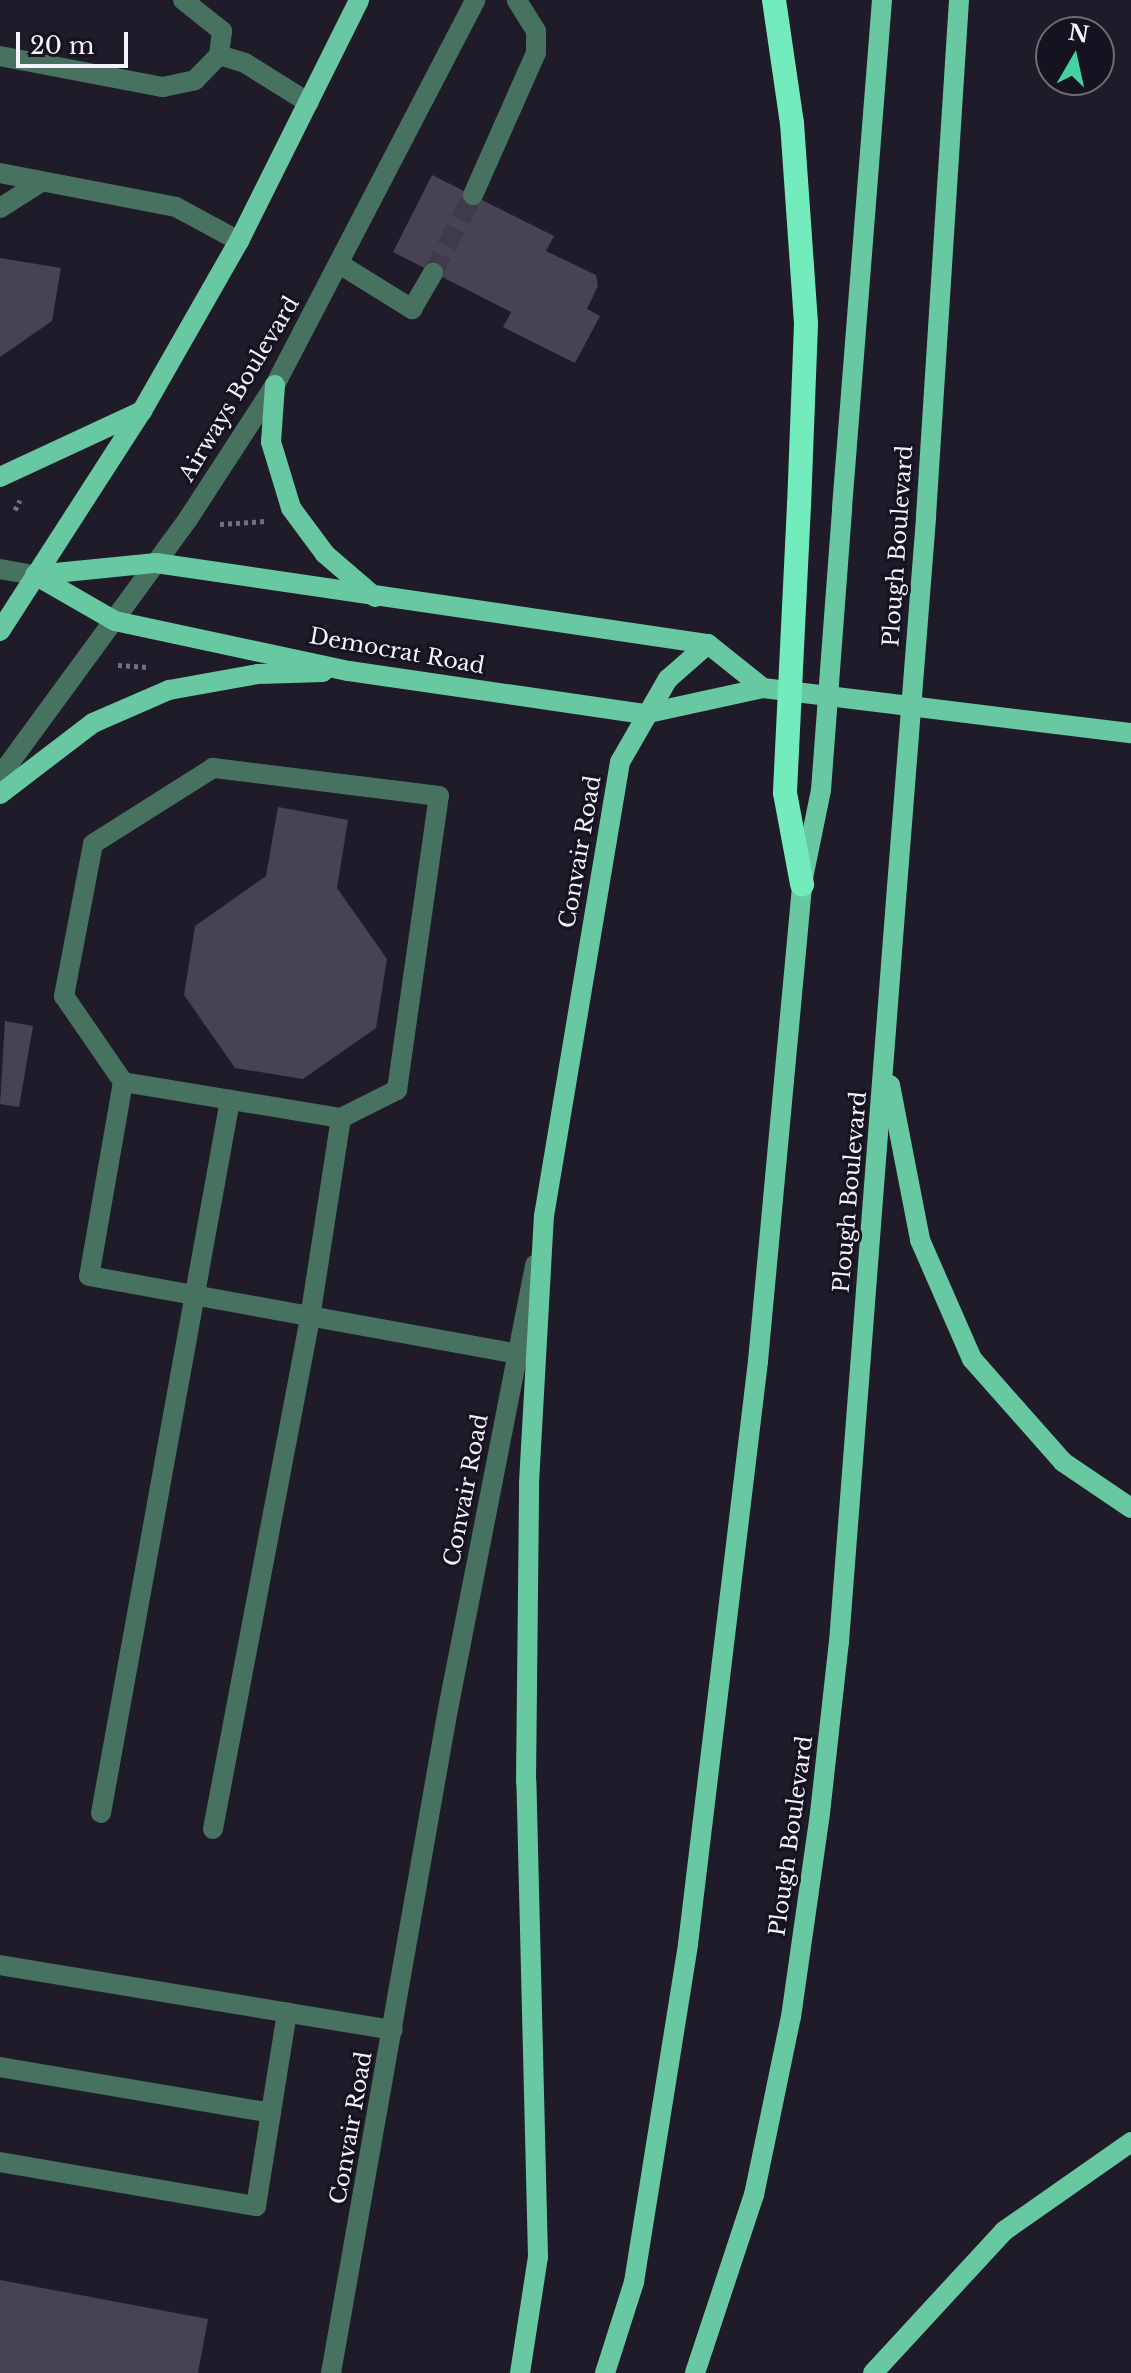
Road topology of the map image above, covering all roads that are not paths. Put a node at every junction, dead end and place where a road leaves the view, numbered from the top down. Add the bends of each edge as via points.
1 (183, 0) edge
2 (359, 0) edge
3 (475, 0) edge
4 (517, 0) edge
5 (774, 0) edge
6 (882, 0) edge
7 (959, 0) edge
8 (219, 55) junction
9 (0, 56) edge
10 (309, 103) junction
11 (0, 173) edge
12 (41, 182) junction
13 (473, 195) tunnel mouth
14 (0, 208) edge
15 (239, 241) junction
16 (341, 265) junction
17 (433, 273) tunnel mouth
18 (275, 385) junction
19 (142, 411) junction
20 (0, 477) edge
21 (156, 563) junction
22 (0, 569) edge
23 (35, 575) junction
24 (375, 597) junction
25 (115, 621) junction
26 (0, 631) edge
27 (708, 644) junction
28 (349, 671) junction
29 (763, 688) junction
30 (644, 714) junction
31 (1105, 730) junction
32 (1131, 733) edge
33 (1131, 743) edge
34 (0, 776) edge
35 (0, 794) edge
36 (802, 884) junction
37 (885, 1060) junction
38 (123, 1082) junction
39 (230, 1100) junction
40 (341, 1118) junction
41 (544, 1216) junction
42 (195, 1296) junction
43 (310, 1318) junction
44 (517, 1354) junction
45 (1131, 1508) edge
46 (101, 1813) dead end
47 (213, 1829) dead end
48 (0, 1965) edge
49 (287, 2012) junction
50 (393, 2030) junction
51 (0, 2067) edge
52 (271, 2113) junction
53 (1131, 2142) edge
54 (0, 2162) edge
55 (331, 2373) edge
56 (520, 2373) edge
57 (605, 2373) edge
58 (695, 2373) edge
59 (873, 2373) edge

1 - 8 street via 222,31
2 - 10 main road
3 - 16 street, Airways Boulevard
4 - 13 street via 536,31 536,53
5 - 36 highway, bridge via 792,123 804,295 785,793
6 - 36 main road, bridge via 821,790
7 - 37 main road, Plough Boulevard, bridge
8 - 9 street via 195,80 163,87
8 - 10 street via 245,63
10 - 15 main road
11 - 12 street
12 - 14 street
12 - 15 street via 176,207
15 - 19 main road
16 - 17 street via 412,309
16 - 18 street, Airways Boulevard
18 - 21 street, Airways Boulevard
18 - 24 main road via 271,442 291,508 325,554
19 - 20 main road
19 - 23 main road
21 - 23 main road, Democrat Road
21 - 24 main road, Democrat Road
21 - 25 street, Airways Boulevard
22 - 23 street, Democrat Road
23 - 25 main road, Democrat Road
23 - 26 main road
24 - 27 main road, Democrat Road
25 - 28 main road, Democrat Road
25 - 34 street, Airways Boulevard
27 - 29 main road
27 - 30 main road, Convair Road via 668,679
28 - 30 main road, Democrat Road
28 - 35 main road via 258,674 169,690 93,723
29 - 30 main road, Democrat Road
29 - 31 main road, Democrat Road
30 - 41 main road, Convair Road via 620,762
31 - 32 main road, Democrat Road
31 - 33 main road
36 - 57 main road via 758,1361 688,1944 634,2282
37 - 45 main road via 920,1240 972,1359 1063,1462
37 - 58 main road, Plough Boulevard via 839,1642 791,2017 754,2195
38 - 39 street
38 - 40 street via 64,996 93,844 213,768 439,796 397,1090
38 - 42 street via 89,1276
39 - 40 street
39 - 42 street
40 - 43 street
41 - 44 street, Convair Road
41 - 56 main road via 529,1483 526,1782 538,2257
42 - 43 street
42 - 46 street
43 - 44 street
43 - 47 street
44 - 50 street, Convair Road
48 - 49 street
49 - 50 street
49 - 52 street
50 - 55 street, Convair Road
51 - 52 street
52 - 54 street via 256,2206
53 - 59 main road via 1004,2231

